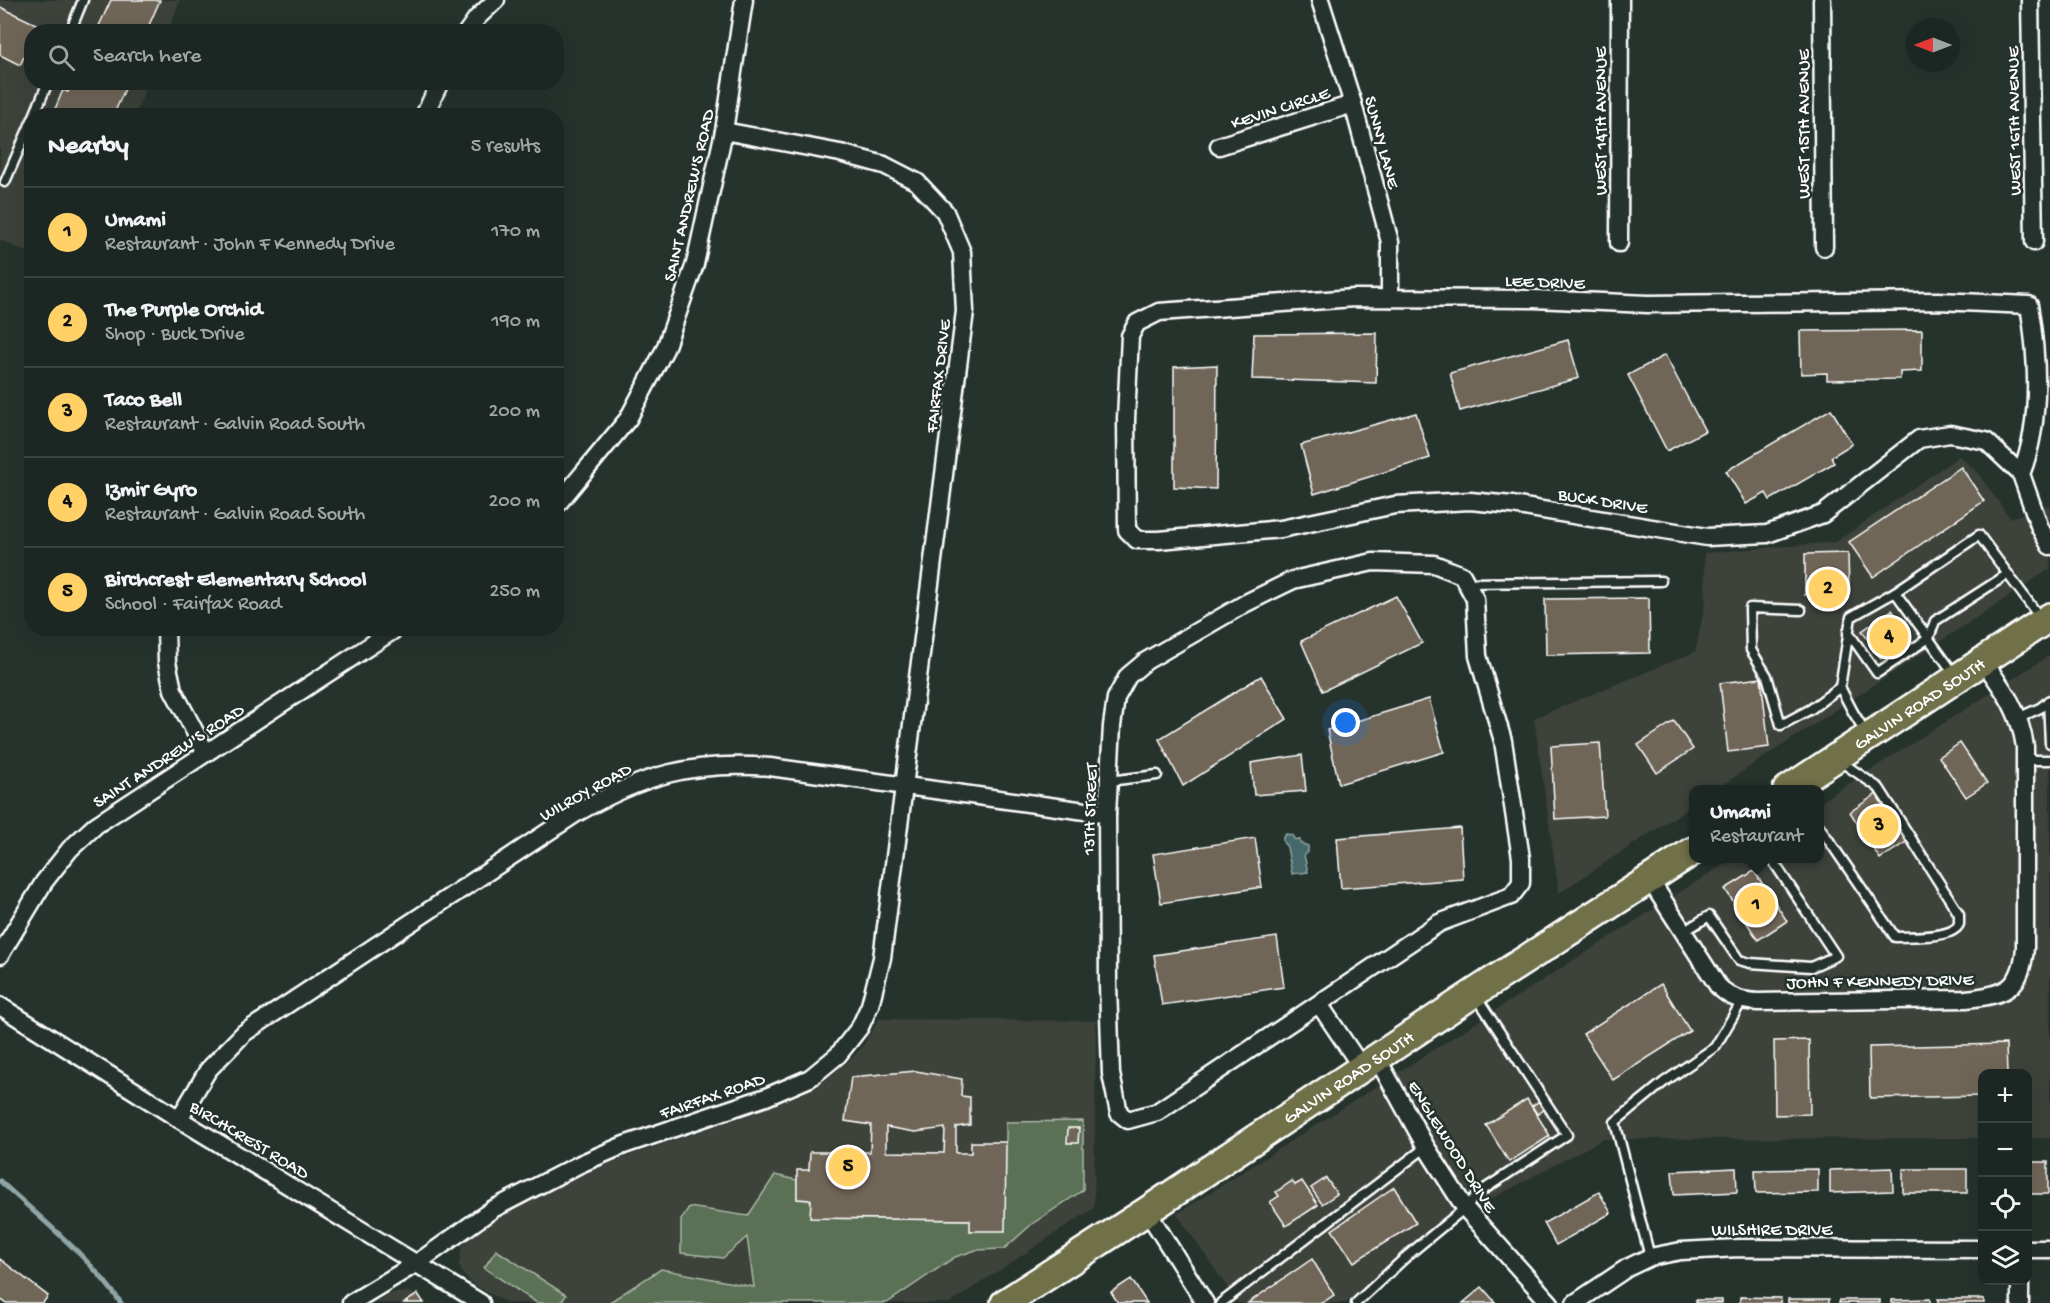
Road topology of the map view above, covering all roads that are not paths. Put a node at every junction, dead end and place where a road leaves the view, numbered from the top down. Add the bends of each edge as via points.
1 (83, 0) edge
2 (496, 0) edge
3 (744, 0) edge
4 (1320, 0) edge
5 (1620, 0) edge
6 (1822, 0) edge
7 (2030, 0) edge
8 (73, 24) edge
9 (473, 24) edge
10 (45, 90) edge
11 (436, 90) edge
12 (1353, 104) junction
13 (37, 108) edge
14 (428, 108) edge
15 (724, 131) junction
16 (24, 138) edge
17 (1219, 146) dead end
18 (5, 182) dead end
19 (2034, 242) dead end
20 (1619, 243) dead end
21 (1824, 248) dead end
22 (1390, 298) junction
23 (2021, 474) junction
24 (564, 498) edge
25 (1137, 540) joint
26 (2050, 546) edge
27 (2008, 574) junction
28 (1661, 581) dead end
29 (1466, 583) junction
30 (1895, 592) junction
31 (1801, 610) dead end
32 (2047, 620) edge
33 (1848, 632) junction
34 (166, 636) edge
35 (385, 636) edge
36 (1929, 638) junction
37 (1983, 661) junction
38 (1957, 678) junction
39 (1840, 687) junction
40 (2049, 700) edge
41 (2018, 718) junction
42 (1868, 736) junction
43 (2050, 743) edge
44 (206, 753) junction
45 (1835, 758) junction
46 (2025, 760) junction
47 (2050, 760) edge
48 (1157, 775) dead end
49 (1109, 782) junction
50 (1796, 785) edge
51 (904, 787) junction
52 (1107, 814) junction
53 (1824, 833) edge
54 (1689, 854) edge
55 (1774, 863) edge
56 (1650, 880) junction
57 (1683, 932) junction
58 (0, 955) edge
59 (1474, 993) junction
60 (1742, 1001) junction
61 (1319, 1004) junction
62 (0, 1006) edge
63 (1369, 1063) junction
64 (179, 1119) junction
65 (1426, 1147) junction
66 (1465, 1208) junction
67 (1147, 1211) junction
68 (1978, 1249) edge
69 (2032, 1249) edge
70 (2050, 1249) edge
71 (1650, 1257) junction
72 (417, 1263) junction
73 (2020, 1285) edge
74 (351, 1303) edge
75 (481, 1303) edge
76 (1005, 1303) edge
77 (1205, 1303) edge
78 (1221, 1303) edge
79 (1356, 1303) edge
80 (1550, 1303) edge
81 (1575, 1303) edge
82 (2020, 1303) edge

1 - 8 lane
2 - 9 street
3 - 15 street, SAINT ANDREW'S ROAD
4 - 12 street, SUNNY LANE
5 - 20 street, WEST 14TH AVENUE
6 - 21 street, WEST 15TH AVENUE
7 - 19 street, WEST 16TH AVENUE
10 - 13 lane
11 - 14 street
12 - 17 street, KEVIN CIRCLE
12 - 22 street, SUNNY LANE via 1390,242
15 - 24 street, SAINT ANDREW'S ROAD via 695,264 665,349 627,418
15 - 51 street, FAIRFAX DRIVE via 884,165 917,182 945,212 962,252 965,311
16 - 18 lane
22 - 23 street, LEE DRIVE via 1648,304 1938,301 2029,305 2035,338 2035,403 2029,455
22 - 25 street, LEE DRIVE via 1159,312 1137,323 1130,336 1127,396 1127,530
23 - 25 street, BUCK DRIVE via 1986,441 1950,434 1919,439 1823,514 1767,534 1707,537 1470,501 1395,505 1281,529
23 - 26 street
27 - 30 lane via 1979,535
27 - 32 lane
27 - 36 lane via 1935,621
28 - 29 lane
29 - 49 street, 13TH STREET via 1462,575 1434,564 1373,562 1293,580 1246,603 1146,661 1128,676 1116,698
29 - 61 street via 1475,599 1478,656 1503,741 1521,858 1521,884 1511,896 1439,923
30 - 33 lane via 1851,617
30 - 36 lane
31 - 39 lane via 1750,608 1751,650 1767,676 1781,725
32 - 37 main road, GALVIN ROAD SOUTH
33 - 36 lane via 1877,673
33 - 39 lane
34 - 44 street via 173,690
35 - 44 street, SAINT ANDREW'S ROAD
36 - 38 lane
37 - 38 main road, GALVIN ROAD SOUTH
37 - 41 street, JOHN F KENNEDY DRIVE via 2007,694
38 - 42 main road, GALVIN ROAD SOUTH
39 - 42 lane
40 - 41 lane
40 - 43 lane
41 - 46 street, JOHN F KENNEDY DRIVE
42 - 45 main road, GALVIN ROAD SOUTH
44 - 58 street, SAINT ANDREW'S ROAD via 96,825 70,849 44,882
45 - 50 main road, GALVIN ROAD SOUTH
45 - 53 lane via 1879,788 1959,914 1959,924 1945,934 1895,937
46 - 47 lane
46 - 60 street, JOHN F KENNEDY DRIVE via 2025,948 2023,968 2007,989 1983,998 1966,999
48 - 49 lane
49 - 52 street, 13TH STREET
51 - 52 street, WILROY ROAD
51 - 64 street, WILROY ROAD via 770,767 721,764 661,774 615,792 575,814 244,1033 208,1070
51 - 72 street, FAIRFAX ROAD via 877,981 860,1027 838,1055 791,1088 580,1164 493,1209
52 - 61 street, 13TH STREET via 1108,986 1112,1074 1119,1113 1128,1120 1156,1112
54 - 56 main road, GALVIN ROAD SOUTH
55 - 57 lane via 1836,956 1811,967 1739,960 1709,916
56 - 57 street
56 - 59 main road, GALVIN ROAD SOUTH
57 - 60 street via 1718,986 1728,996
59 - 63 main road, GALVIN ROAD SOUTH
59 - 66 lane via 1567,1135 1480,1192
60 - 71 lane via 1715,1047 1615,1122
61 - 63 street, ENGLEWOOD DRIVE
62 - 64 street, BIRCHCREST ROAD
63 - 65 street, ENGLEWOOD DRIVE
63 - 67 main road, GALVIN ROAD SOUTH
64 - 72 street, BIRCHCREST ROAD
65 - 66 street, ENGLEWOOD DRIVE
65 - 78 lane
66 - 79 lane
66 - 80 street, ENGLEWOOD DRIVE
67 - 76 main road, GALVIN ROAD SOUTH
67 - 77 street
68 - 71 street, WILSHIRE DRIVE via 1707,1249
69 - 70 street
71 - 81 street, WILSHIRE DRIVE via 1608,1279
72 - 74 street, FAIRFAX ROAD
72 - 75 street, BIRCHCREST ROAD
73 - 82 street

